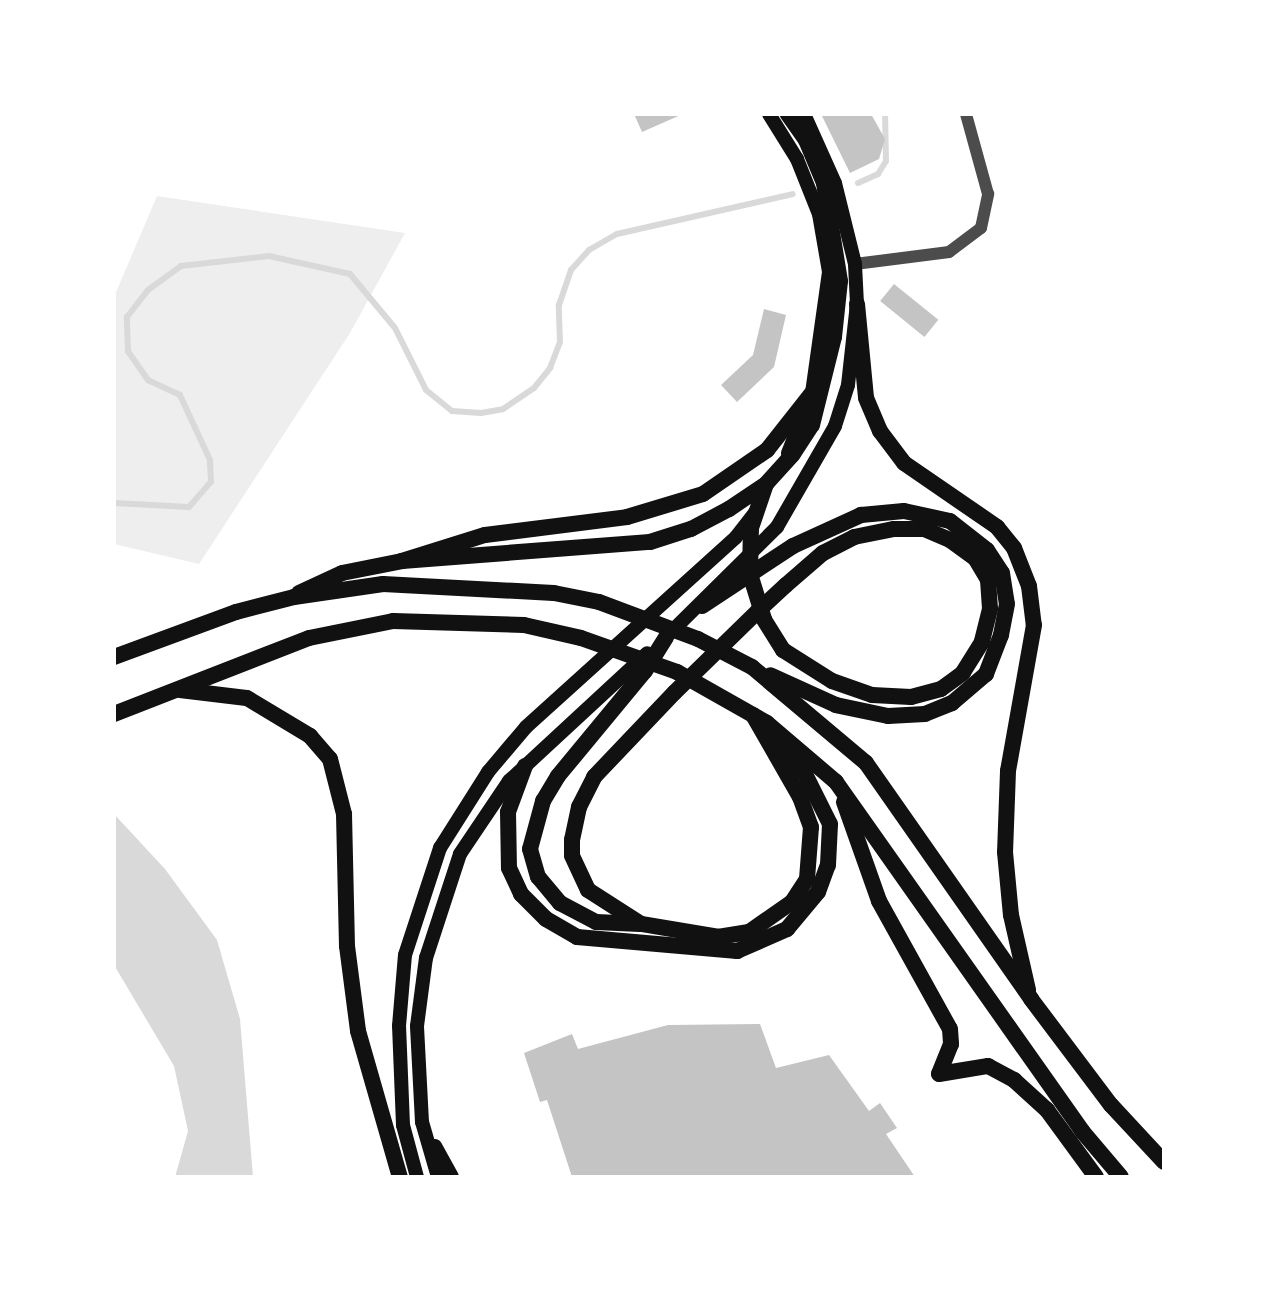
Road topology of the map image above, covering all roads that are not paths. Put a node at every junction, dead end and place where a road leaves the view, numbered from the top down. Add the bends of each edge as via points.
1 (769, 114) edge
2 (788, 114) edge
3 (804, 114) edge
4 (966, 114) edge
5 (855, 264) junction
6 (857, 304) junction
7 (812, 393) junction
8 (766, 484) junction
9 (402, 561) junction
10 (294, 597) junction
11 (702, 606) junction
12 (666, 637) junction
13 (114, 657) edge
14 (749, 666) junction
15 (163, 693) junction
16 (114, 714) edge
17 (760, 719) junction
18 (525, 766) junction
19 (836, 782) junction
20 (641, 924) junction
21 (1031, 999) junction
22 (422, 1122) junction
23 (1164, 1162) edge
24 (1119, 1175) edge
25 (400, 1177) edge
26 (417, 1177) edge
27 (438, 1177) edge
28 (452, 1177) edge
29 (1096, 1177) edge

1 - 7 main road via 797,159 819,214 825,246 829,272 823,340
2 - 8 highway via 824,183 840,281 834,337 812,425
3 - 5 main road via 835,183
4 - 5 street via 988,194 981,228 949,252
5 - 6 main road
6 - 11 main road via 848,385 818,460 777,527
6 - 21 highway via 866,398 880,431 904,463 997,527 1014,548 1029,586 1034,625 1008,771 1005,852 1011,915
7 - 9 highway via 767,450 703,494 627,517 485,535
7 - 26 main road via 768,496 736,537 526,727 488,772 440,848 405,955 399,1026 403,1125
8 - 9 highway via 691,529 650,542
8 - 20 highway via 751,528 750,574 764,619 783,650 832,681 872,695 911,697 941,689 963,673 982,642 990,609 988,580 975,558 924,529 854,537 823,553 786,585 665,702 594,777 579,807 572,840 588,890
9 - 10 highway via 342,573
10 - 13 highway
10 - 14 highway via 383,584 516,588 599,602 662,624
11 - 12 main road
11 - 14 highway via 831,526 875,514 904,511 950,521 987,550 1002,573 1007,604 986,674 971,691 925,714 888,716 836,705
12 - 18 main road
12 - 20 highway via 645,671 558,776 543,801 530,849 538,877 560,903 596,922
14 - 21 highway via 866,763 886,786
15 - 16 highway
15 - 17 highway via 353,626 486,621 581,638 677,672
15 - 25 highway via 208,690 247,698 310,736 330,759 344,814 347,946 358,1031
17 - 18 highway via 805,774 830,824 828,865 818,892 796,921 767,942 737,951 577,937 546,919 521,894 509,868 508,812
17 - 19 highway
17 - 20 highway via 811,827 807,879 792,902 749,932 719,937
18 - 22 main road via 460,854 426,958 417,1026
19 - 24 highway via 1082,1131
19 - 29 highway via 879,901 950,1029 951,1044 939,1074 988,1066 1014,1080 1047,1110
21 - 23 highway via 1111,1105
22 - 27 main road
22 - 28 main road

